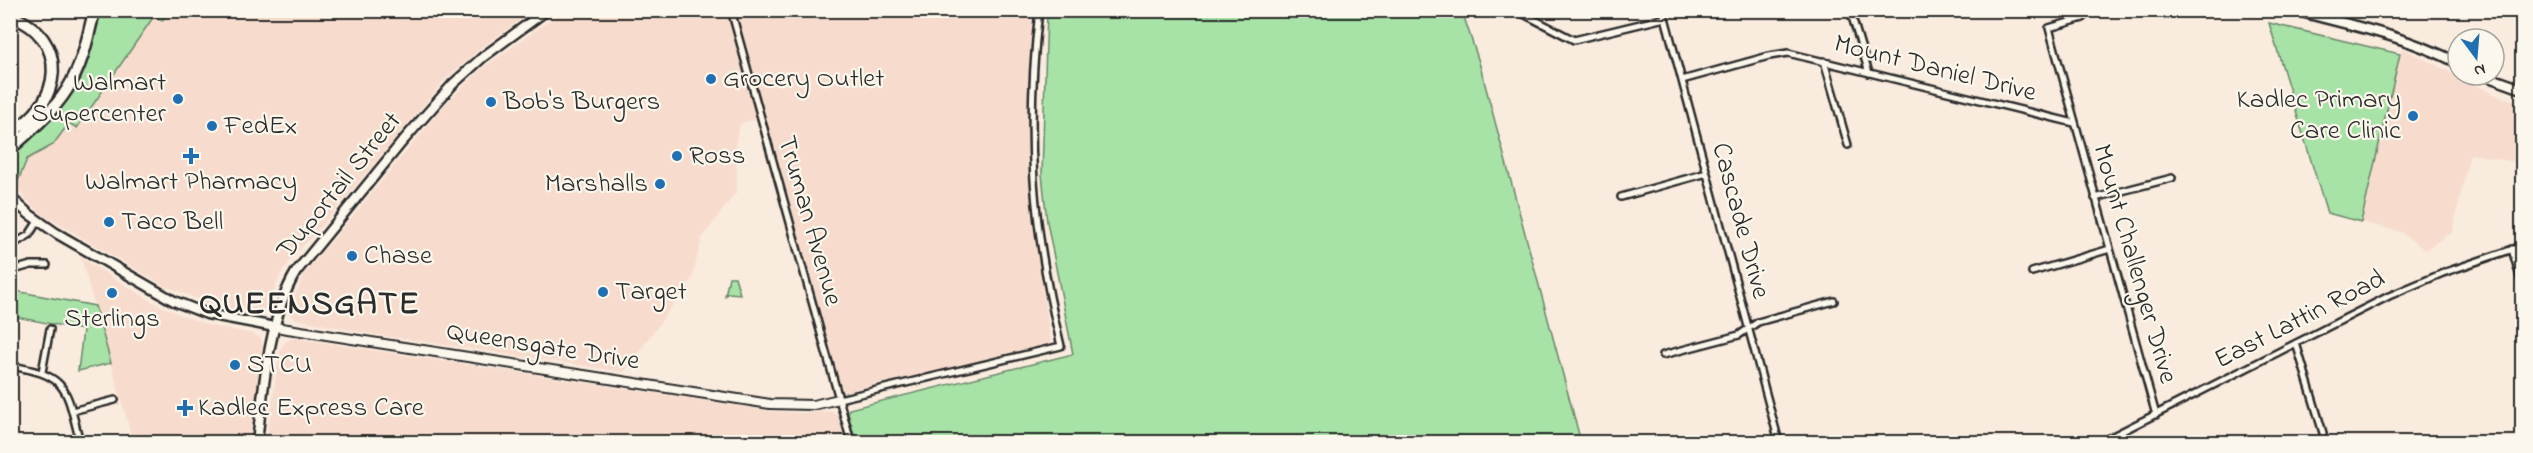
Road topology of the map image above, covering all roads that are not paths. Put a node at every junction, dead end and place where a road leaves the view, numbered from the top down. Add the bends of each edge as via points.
1 (94, 10) edge
2 (547, 10) edge
3 (730, 10) edge
4 (1040, 10) edge
5 (1516, 10) edge
6 (1663, 10) edge
7 (1850, 10) edge
8 (2293, 10) edge
9 (10, 16) edge
10 (1665, 18) junction
11 (2083, 18) dead end
12 (2446, 57) edge
13 (1824, 62) junction
14 (1869, 73) junction
15 (1682, 80) junction
16 (2506, 83) edge
17 (2523, 89) edge
18 (2074, 123) junction
19 (10, 132) edge
20 (1848, 145) dead end
21 (10, 149) edge
22 (1707, 173) junction
23 (2172, 178) dead end
24 (10, 197) edge
25 (1621, 197) dead end
26 (2095, 198) junction
27 (38, 221) junction
28 (10, 246) edge
29 (2523, 246) edge
30 (2110, 249) junction
31 (2512, 249) junction
32 (47, 265) dead end
33 (10, 271) edge
34 (2032, 272) dead end
35 (2523, 284) edge
36 (1834, 301) dead end
37 (275, 327) junction
38 (1749, 328) junction
39 (50, 329) dead end
40 (2296, 343) junction
41 (1664, 355) dead end
42 (10, 366) edge
43 (42, 372) junction
44 (115, 399) dead end
45 (839, 399) junction
46 (72, 411) junction
47 (2156, 415) junction
48 (2323, 434) dead end
49 (80, 442) edge
50 (257, 442) edge
51 (851, 442) edge
52 (1779, 442) edge
53 (2105, 442) edge

1 - 21 highway via 84,56 72,84 49,114
2 - 37 main road, Duportail Street via 469,69 402,142 296,272 282,299
3 - 45 street, Truman Avenue
4 - 45 street, Queensgate Drive via 1033,81 1032,173 1043,263 1062,346
5 - 10 street via 1574,40
6 - 10 street, Cascade Drive
7 - 14 street
8 - 12 main road via 2384,33
9 - 19 highway via 26,23 41,37 53,72 51,89 41,109
10 - 15 street, Cascade Drive
11 - 18 street, Mount Challenger Drive via 2049,28
13 - 14 street, Mount Daniel Drive
13 - 15 street, Mount Daniel Drive via 1778,54
13 - 20 street
14 - 18 street, Mount Daniel Drive
15 - 22 street, Cascade Drive
16 - 17 main road
18 - 26 street, Mount Challenger Drive
22 - 25 street
22 - 38 street, Cascade Drive
23 - 26 street
24 - 27 main road, Queensgate Drive
26 - 30 street, Mount Challenger Drive
27 - 28 street via 28,235
27 - 37 main road, Queensgate Drive via 191,309
29 - 31 street, East Lattin Road
30 - 34 street
30 - 47 street, Mount Challenger Drive
31 - 35 street
31 - 40 street, East Lattin Road via 2414,285
32 - 33 street
36 - 38 street
37 - 45 street, Queensgate Drive via 770,404 813,405
37 - 50 main road, Duportail Street
38 - 41 street
38 - 52 street, Cascade Drive
39 - 43 street
40 - 47 street, East Lattin Road
40 - 48 street
42 - 43 street
43 - 46 street via 63,388
44 - 46 street
45 - 51 street, Truman Avenue
46 - 49 street
47 - 53 street, East Lattin Road

